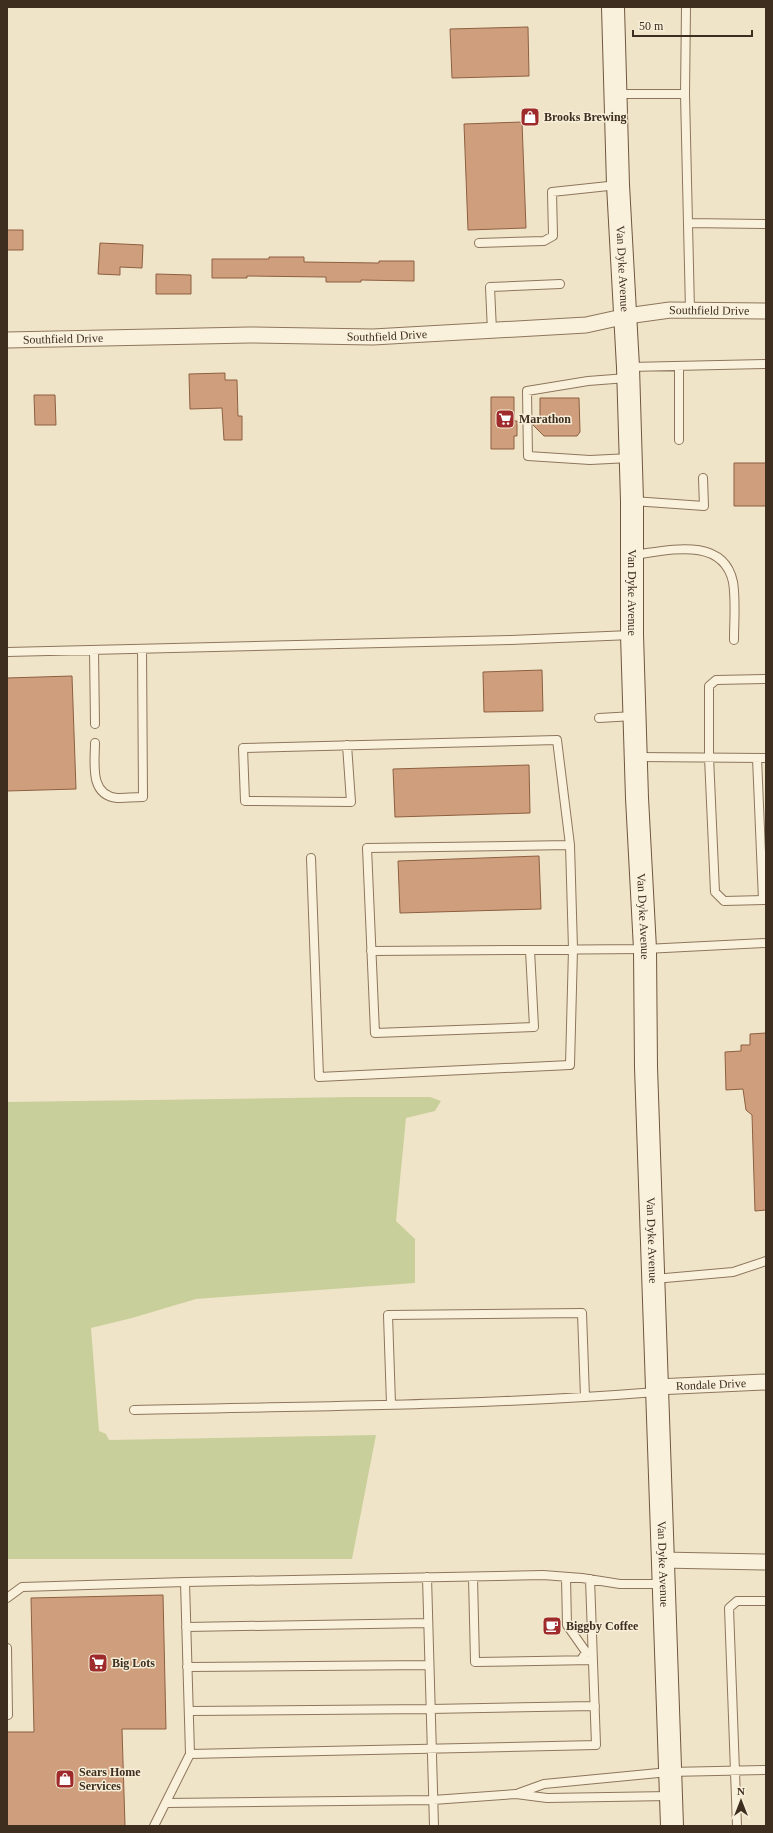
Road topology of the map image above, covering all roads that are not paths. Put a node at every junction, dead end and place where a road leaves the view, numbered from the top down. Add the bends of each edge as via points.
1 (613, 7) edge
2 (686, 7) edge
3 (616, 94) junction
4 (684, 94) junction
5 (618, 185) junction
6 (688, 223) junction
7 (766, 224) edge
8 (479, 243) dead end
9 (560, 284) dead end
10 (690, 310) junction
11 (766, 311) edge
12 (626, 316) junction
13 (492, 331) junction
14 (7, 340) edge
15 (766, 364) edge
16 (679, 367) junction
17 (628, 372) junction
18 (679, 440) dead end
19 (631, 458) junction
20 (704, 478) dead end
21 (632, 501) junction
22 (632, 555) junction
23 (632, 635) junction
24 (734, 640) dead end
25 (142, 649) junction
26 (94, 650) junction
27 (7, 652) edge
28 (766, 679) edge
29 (635, 716) junction
30 (599, 718) dead end
31 (95, 724) dead end
32 (95, 743) dead end
33 (347, 745) junction
34 (636, 757) junction
35 (709, 757) junction
36 (757, 758) junction
37 (766, 758) edge
38 (570, 845) junction
39 (311, 858) dead end
40 (765, 900) edge
41 (766, 943) edge
42 (573, 949) junction
43 (645, 949) junction
44 (530, 950) junction
45 (371, 951) junction
46 (766, 1261) edge
47 (653, 1279) junction
48 (766, 1382) edge
49 (656, 1389) junction
50 (585, 1397) junction
51 (391, 1404) junction
52 (134, 1410) dead end
53 (662, 1560) junction
54 (766, 1562) edge
55 (427, 1577) junction
56 (473, 1577) junction
57 (566, 1577) junction
58 (590, 1579) junction
59 (185, 1582) junction
60 (663, 1584) junction
61 (7, 1598) edge
62 (766, 1601) edge
63 (428, 1624) junction
64 (186, 1627) junction
65 (7, 1648) edge
66 (581, 1660) junction
67 (593, 1660) junction
68 (429, 1665) junction
69 (187, 1667) junction
70 (594, 1706) junction
71 (430, 1710) junction
72 (189, 1711) junction
73 (7, 1715) edge
74 (432, 1748) junction
75 (190, 1754) junction
76 (766, 1770) edge
77 (735, 1771) junction
78 (670, 1772) junction
79 (516, 1794) junction
80 (670, 1796) junction
81 (433, 1800) junction
82 (166, 1803) junction
83 (154, 1826) edge
84 (434, 1826) edge
85 (672, 1826) edge
86 (737, 1826) edge

1 - 3 main road, Van Dyke Avenue
2 - 4 lane
3 - 4 lane
3 - 5 main road, Van Dyke Avenue
4 - 6 lane
5 - 8 lane via 552,192 553,236 544,241
5 - 12 main road, Van Dyke Avenue
6 - 7 lane
6 - 10 lane
9 - 13 lane via 490,287
10 - 11 street, Southfield Drive
10 - 12 street, Southfield Drive
12 - 13 street, Southfield Drive via 586,325
12 - 17 main road, Van Dyke Avenue
13 - 14 street, Southfield Drive via 373,337 249,335
15 - 16 lane
16 - 17 lane
16 - 18 lane
17 - 19 main road, Van Dyke Avenue
17 - 19 lane via 527,391 528,456 590,460
19 - 21 main road, Van Dyke Avenue
20 - 21 lane via 704,506
21 - 22 main road, Van Dyke Avenue
22 - 23 main road, Van Dyke Avenue
22 - 24 lane via 690,549 703,550 723,562 730,571 733,584
23 - 25 lane
23 - 29 main road, Van Dyke Avenue
25 - 26 lane
25 - 32 lane via 143,797 116,798 99,789 95,777
26 - 27 lane
26 - 31 lane
28 - 35 lane via 716,680 709,686
29 - 30 lane
29 - 34 main road, Van Dyke Avenue
33 - 33 lane via 243,748 245,801 351,802
33 - 38 lane via 557,740
34 - 35 lane
34 - 43 main road, Van Dyke Avenue
35 - 36 lane
35 - 40 lane via 715,892 724,901
36 - 37 lane
36 - 40 lane
38 - 42 lane
38 - 45 lane via 367,848
39 - 42 lane via 319,1077 570,1065
41 - 43 lane
42 - 43 lane
42 - 44 lane
43 - 47 main road, Van Dyke Avenue
44 - 45 lane
44 - 45 lane via 534,1026 375,1033
46 - 47 lane via 733,1272
47 - 49 main road, Van Dyke Avenue
48 - 49 street, Rondale Drive
49 - 50 lane
49 - 53 main road, Van Dyke Avenue
50 - 51 lane
50 - 51 lane via 582,1313 388,1315
51 - 52 lane
53 - 54 street
53 - 60 main road, Van Dyke Avenue
55 - 56 lane
55 - 59 lane
55 - 63 lane
56 - 57 lane
56 - 66 lane via 475,1662
57 - 58 lane
57 - 66 lane via 567,1625 586,1652
58 - 60 lane via 620,1584
58 - 67 lane
59 - 61 lane via 22,1587
59 - 64 lane
60 - 78 main road, Van Dyke Avenue
62 - 77 lane via 737,1601 729,1608
63 - 64 lane
63 - 68 lane
64 - 69 lane
65 - 73 lane
66 - 67 lane
67 - 70 lane
68 - 69 lane
68 - 71 lane
69 - 72 lane
70 - 71 lane
70 - 74 lane via 596,1746
71 - 72 lane
71 - 74 lane
72 - 75 lane
74 - 75 lane
74 - 81 lane
75 - 82 lane
76 - 77 lane
77 - 78 lane
77 - 86 lane
78 - 79 lane via 544,1784
78 - 80 main road, Van Dyke Avenue
79 - 80 lane via 547,1798
79 - 81 lane
80 - 85 main road, Van Dyke Avenue
81 - 82 lane
81 - 84 lane
82 - 83 lane

